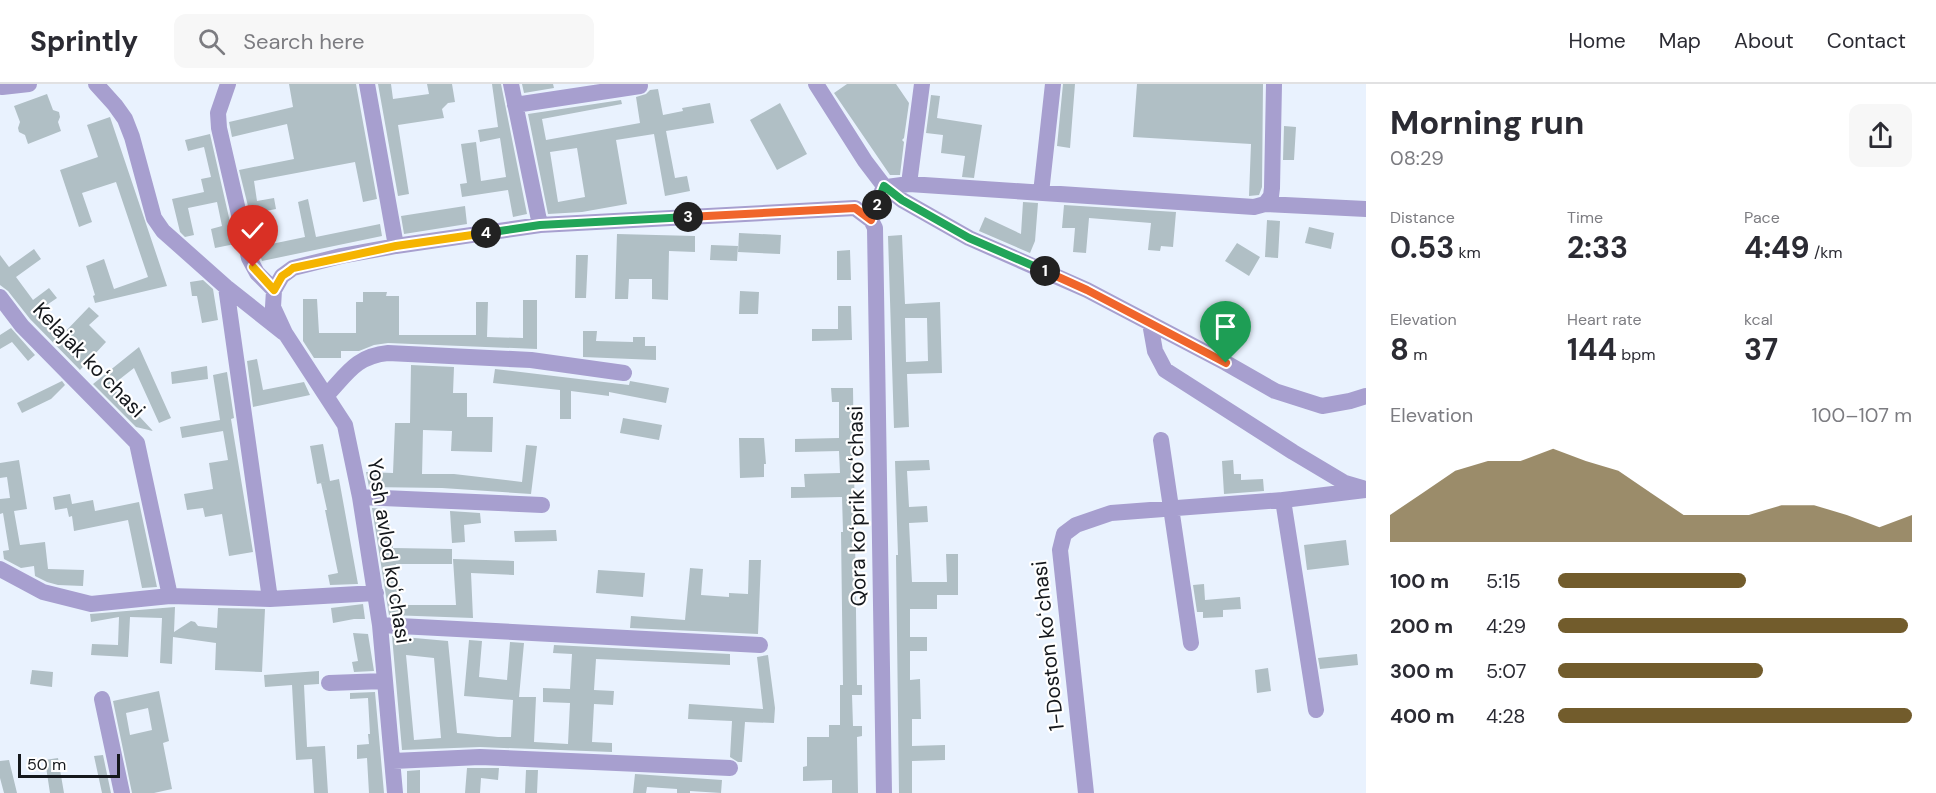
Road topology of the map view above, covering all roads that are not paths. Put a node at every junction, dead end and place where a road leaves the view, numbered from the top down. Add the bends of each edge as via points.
1 (29, 84) edge
2 (96, 84) edge
3 (228, 84) edge
4 (367, 84) edge
5 (511, 84) edge
6 (816, 84) edge
7 (922, 84) edge
8 (1053, 84) edge
9 (1274, 84) edge
10 (640, 86) dead end
11 (2, 87) dead end
12 (515, 105) junction
13 (909, 184) junction
14 (1041, 192) junction
15 (879, 200) junction
16 (1266, 204) junction
17 (1366, 208) edge
18 (540, 225) junction
19 (396, 246) junction
20 (226, 288) junction
21 (274, 290) junction
22 (0, 297) edge
23 (1150, 322) junction
24 (285, 333) junction
25 (624, 373) dead end
26 (326, 396) junction
27 (1366, 396) edge
28 (1161, 440) dead end
29 (1366, 489) edge
30 (360, 496) junction
31 (1283, 500) junction
32 (542, 505) dead end
33 (1171, 508) junction
34 (0, 568) edge
35 (376, 593) junction
36 (170, 596) junction
37 (270, 599) junction
38 (380, 625) junction
39 (1191, 642) dead end
40 (760, 645) dead end
41 (385, 681) junction
42 (329, 683) dead end
43 (102, 699) dead end
44 (1316, 710) dead end
45 (393, 761) junction
46 (730, 768) dead end
47 (122, 793) edge
48 (395, 793) edge
49 (884, 793) edge
50 (1086, 793) edge

1 - 11 street
2 - 20 street via 124,119 154,218 162,231
3 - 21 street via 217,120 249,258
4 - 19 street
5 - 12 street
6 - 15 street via 865,161
7 - 13 street
8 - 14 street
9 - 16 street via 1272,188
10 - 12 street
12 - 18 street
13 - 14 street
13 - 15 street
14 - 16 street via 1254,207
15 - 18 street via 855,208
15 - 23 street via 902,200 969,238
15 - 49 street, Qora koʻprik koʻchasi via 875,228
16 - 17 street
18 - 19 street
19 - 21 street via 293,268 282,276
20 - 24 street
20 - 37 street
21 - 24 street via 273,307
22 - 36 street, Kelajak koʻchasi via 22,326 137,443
23 - 27 street via 1275,391 1299,400 1322,406
23 - 29 street via 1155,351 1165,370 1302,458 1345,483
24 - 26 street, Yosh avlod koʻchasi
25 - 26 street via 531,360 372,354
26 - 30 street, Yosh avlod koʻchasi via 345,425
28 - 33 street
29 - 31 street, 1-Doston koʻchasi
30 - 32 street
30 - 35 street, Yosh avlod koʻchasi
31 - 33 street, 1-Doston koʻchasi
31 - 44 street
33 - 39 street
33 - 50 street, 1-Doston koʻchasi via 1111,513 1076,525 1064,534 1060,550
34 - 36 street via 43,592 80,603
35 - 37 street
35 - 38 street, Yosh avlod koʻchasi
36 - 37 street
38 - 40 street
38 - 41 street, Yosh avlod koʻchasi
41 - 42 street
41 - 45 street, Yosh avlod koʻchasi
43 - 47 street
45 - 46 street via 480,757
45 - 48 street, Yosh avlod koʻchasi

